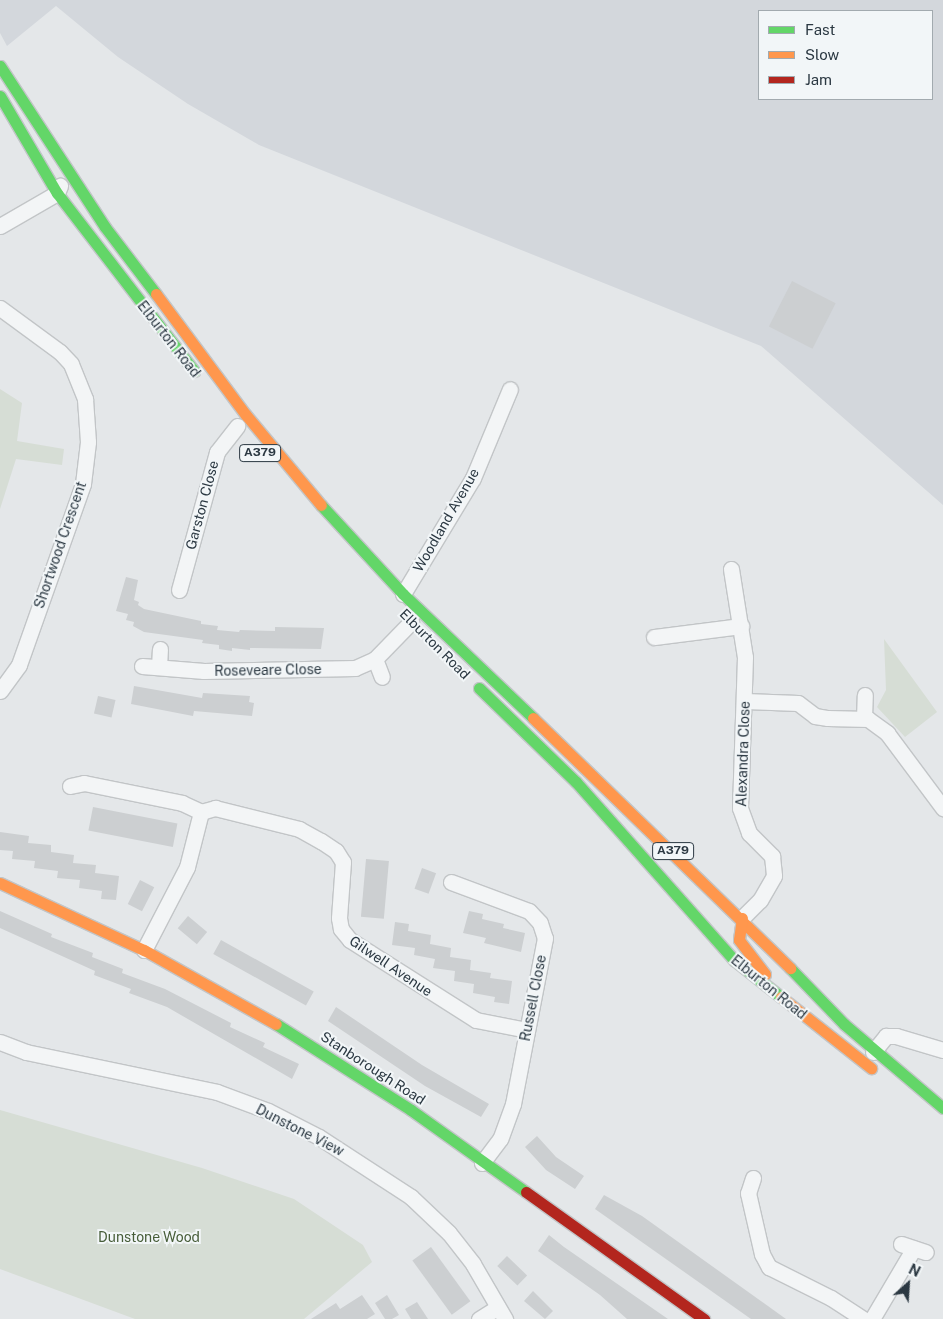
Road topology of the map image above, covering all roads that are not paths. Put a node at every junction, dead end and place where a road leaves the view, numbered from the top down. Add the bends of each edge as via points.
1 (0, 66) edge
2 (0, 96) edge
3 (55, 153) junction
4 (57, 194) junction
5 (0, 226) edge
6 (0, 308) edge
7 (202, 381) dead end
8 (510, 389) dead end
9 (237, 426) dead end
10 (731, 569) dead end
11 (179, 590) dead end
12 (403, 594) junction
13 (412, 622) dead end
14 (741, 626) junction
15 (654, 637) dead end
16 (160, 649) dead end
17 (375, 659) junction
18 (142, 666) dead end
19 (159, 667) junction
20 (382, 677) dead end
21 (469, 678) dead end
22 (0, 691) edge
23 (865, 695) dead end
24 (744, 701) junction
25 (864, 718) junction
26 (70, 786) dead end
27 (943, 808) edge
28 (201, 812) junction
29 (687, 865) junction
30 (451, 882) dead end
31 (0, 883) edge
32 (742, 918) junction
33 (706, 929) junction
34 (144, 950) junction
35 (786, 1001) junction
36 (527, 1030) junction
37 (0, 1042) edge
38 (943, 1050) edge
39 (873, 1052) junction
40 (879, 1074) dead end
41 (943, 1108) edge
42 (482, 1163) junction
43 (753, 1178) dead end
44 (914, 1248) dead end
45 (502, 1313) edge
46 (479, 1319) edge
47 (704, 1319) edge
48 (863, 1319) edge
49 (872, 1319) edge

1 - 3 main road, Elburton Road / A379
2 - 4 main road, Elburton Road
3 - 4 street via 62,180
3 - 12 main road, Elburton Road / A379 via 105,227 246,415 321,505
4 - 5 street
4 - 7 main road, Elburton Road
6 - 22 street, Shortwood Crescent via 60,352 70,364 85,399 88,442 83,484 67,530 19,665
8 - 12 street, Woodland Avenue via 473,478
9 - 11 street, Garston Close via 216,452
10 - 14 street, Alexandra Close
12 - 29 main road, Elburton Road / A379
13 - 17 street, Roseveare Close
14 - 15 street
14 - 24 street, Alexandra Close via 745,657
16 - 19 street
17 - 19 street, Roseveare Close via 355,668 331,669 204,671
17 - 20 street
18 - 19 street, Roseveare Close
21 - 33 main road, Elburton Road / A379 via 576,782
23 - 25 street
24 - 25 street via 792,702 815,716
24 - 32 street, Alexandra Close via 740,808 749,833 772,856 774,876 760,900
25 - 27 street via 887,733
26 - 28 street, Gilwell Avenue via 84,783 182,804
28 - 34 street via 187,867
28 - 36 street, Gilwell Avenue via 214,808 299,829 328,846 343,862 339,918 340,929 350,940 476,1020
29 - 32 main road, Elburton Road / A379
29 - 33 main road, A379 via 722,904 719,918
30 - 36 street, Russell Close via 529,911 540,923 545,938
31 - 34 main road, Stanborough Road
32 - 35 main road, A379 via 739,940
32 - 39 main road, Elburton Road / A379
33 - 35 main road, Elburton Road / A379 via 734,960
34 - 42 main road, Stanborough Road via 275,1022 343,1065
35 - 40 main road, Elburton Road / A379
36 - 42 street, Russell Close via 506,1128
37 - 45 street, Dunstone View via 34,1054 217,1092 268,1111 318,1137 375,1171 418,1203 467,1256
38 - 39 street via 886,1036
39 - 41 main road, Elburton Road / A379
42 - 47 main road, Stanborough Road
43 - 48 street via 748,1193 762,1254 769,1267 831,1298
44 - 49 street
45 - 46 street

